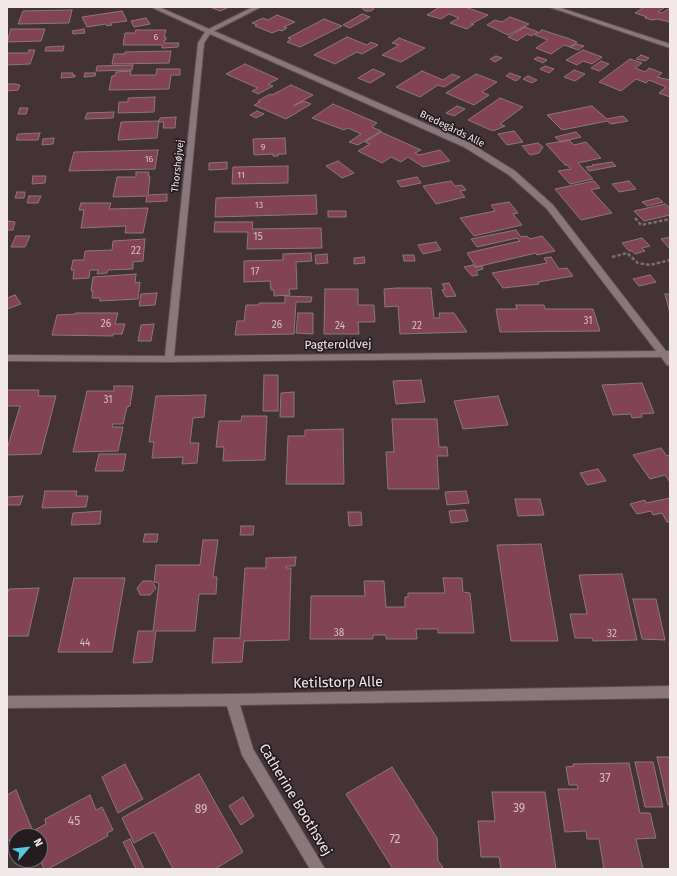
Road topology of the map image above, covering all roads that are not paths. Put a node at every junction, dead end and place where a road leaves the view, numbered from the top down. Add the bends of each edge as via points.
1 (154, 7) edge
2 (258, 7) edge
3 (552, 7) edge
4 (209, 31) junction
5 (670, 46) edge
6 (667, 354) edge
7 (7, 358) edge
8 (169, 359) junction
9 (670, 363) edge
10 (670, 692) edge
11 (232, 700) junction
12 (7, 702) edge
13 (318, 869) edge

1 - 4 street, Bredegårds Alle
2 - 4 street
3 - 5 street
4 - 6 street, Bredegårds Alle via 467,145 512,173 550,207
4 - 8 street, Thorshøjvej via 201,44
6 - 8 street, Pagteroldvej
6 - 9 street, Bredegårds Alle
7 - 8 street, Pagteroldvej
10 - 11 street, Ketilstorp Alle
11 - 12 street, Ketilstorp Alle
11 - 13 street, Catherine Boothsvej via 247,752

